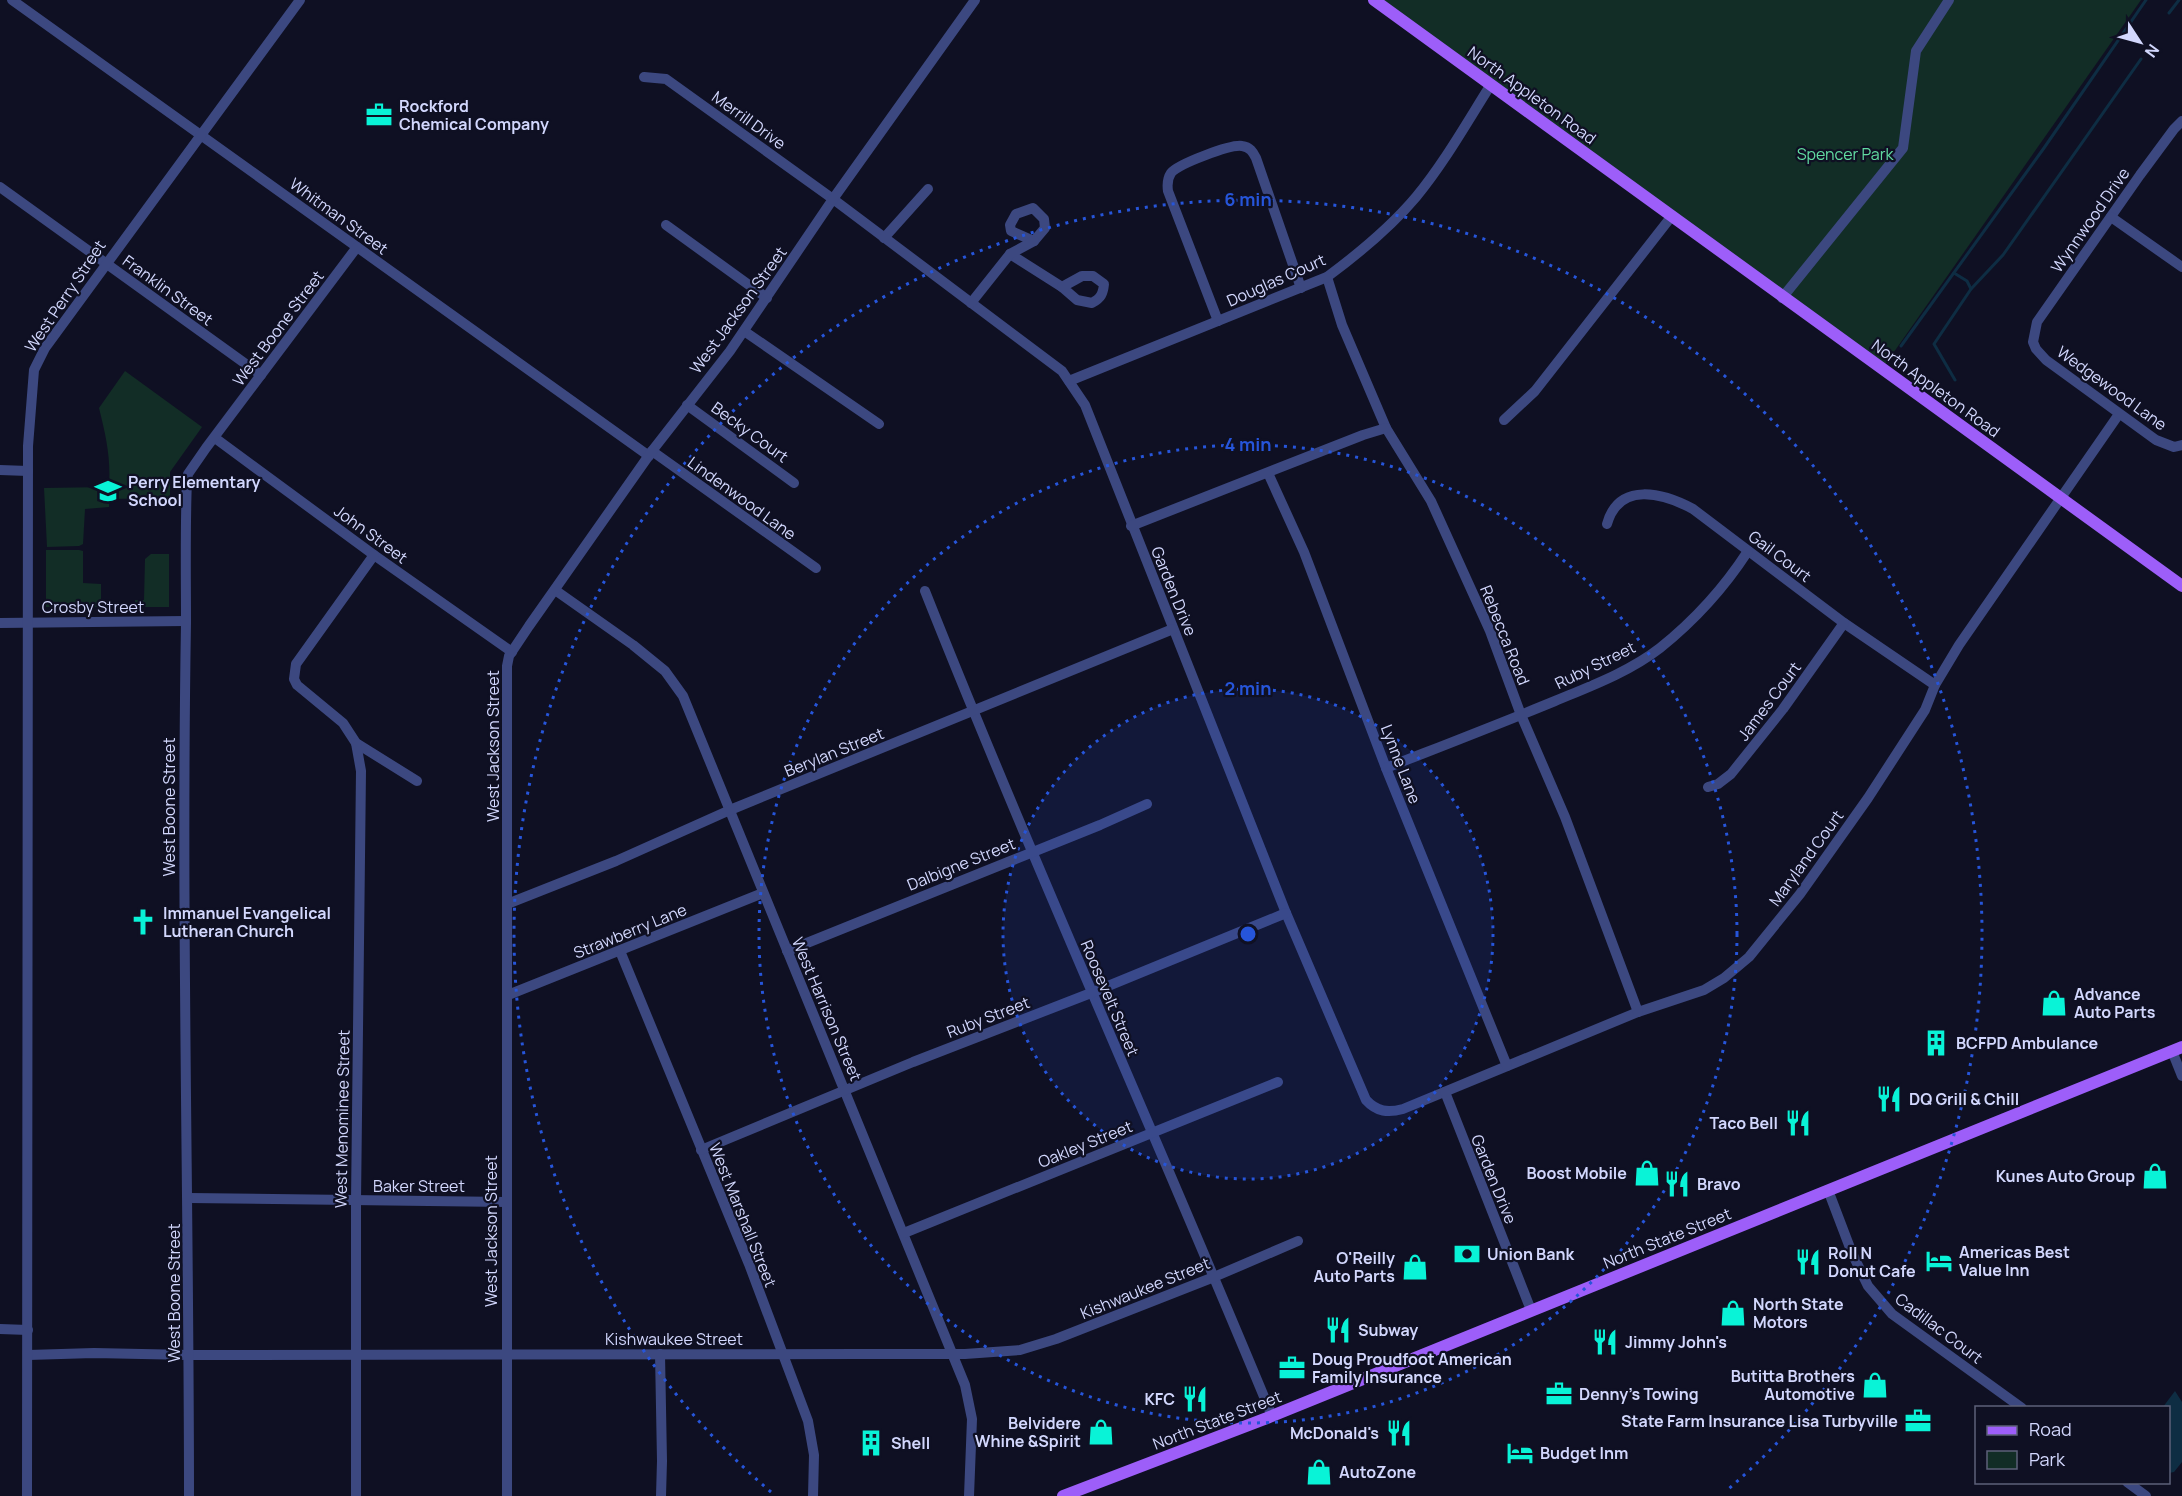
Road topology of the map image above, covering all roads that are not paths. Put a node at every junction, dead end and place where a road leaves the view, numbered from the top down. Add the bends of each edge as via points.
1 (12, 0) edge
2 (300, 0) edge
3 (975, 0) edge
4 (1374, 0) edge
5 (1949, 0) edge
6 (644, 77) dead end
7 (1490, 86) junction
8 (2182, 121) edge
9 (200, 134) junction
10 (0, 187) edge
11 (928, 189) dead end
12 (833, 199) junction
13 (1671, 217) junction
14 (2111, 217) junction
15 (666, 225) dead end
16 (884, 238) junction
17 (1034, 241) dead end
18 (357, 247) junction
19 (1011, 254) junction
20 (105, 263) junction
21 (2182, 267) edge
22 (1327, 277) junction
23 (1062, 287) dead end
24 (1301, 288) junction
25 (767, 298) junction
26 (1782, 298) junction
27 (971, 303) junction
28 (1218, 321) junction
29 (744, 331) junction
30 (2033, 342) joint
31 (261, 375) junction
32 (1070, 381) junction
33 (687, 405) junction
34 (2119, 414) junction
35 (1504, 420) dead end
36 (879, 424) dead end
37 (1386, 428) junction
38 (215, 438) junction
39 (2181, 446) edge
40 (650, 454) junction
41 (0, 470) edge
42 (28, 471) junction
43 (1268, 473) junction
44 (794, 483) dead end
45 (2060, 498) junction
46 (1607, 524) dead end
47 (1131, 526) junction
48 (1748, 551) junction
49 (374, 555) junction
50 (816, 568) dead end
51 (2182, 586) edge
52 (555, 590) junction
53 (925, 591) dead end
54 (186, 621) junction
55 (29, 622) junction
56 (0, 623) edge
57 (1844, 623) junction
58 (1173, 629) junction
59 (512, 652) junction
60 (1935, 685) junction
61 (973, 712) junction
62 (1521, 715) junction
63 (356, 743) junction
64 (1386, 768) junction
65 (417, 781) dead end
66 (1708, 787) dead end
67 (1147, 804) dead end
68 (730, 810) junction
69 (1032, 852) junction
70 (763, 893) junction
71 (507, 904) junction
72 (1286, 913) junction
73 (620, 951) junction
74 (787, 951) junction
75 (1091, 993) junction
76 (508, 995) junction
77 (1638, 1012) junction
78 (2177, 1049) edge
79 (1507, 1066) junction
80 (2182, 1077) edge
81 (1278, 1082) dead end
82 (1362, 1090) joint
83 (845, 1091) junction
84 (1445, 1092) junction
85 (1152, 1133) junction
86 (701, 1150) junction
87 (1828, 1190) junction
88 (189, 1198) junction
89 (356, 1201) junction
90 (506, 1202) junction
91 (904, 1233) junction
92 (1298, 1241) dead end
93 (1215, 1277) junction
94 (1531, 1310) junction
95 (0, 1329) edge
96 (28, 1330) junction
97 (506, 1354) junction
98 (660, 1354) junction
99 (954, 1354) junction
100 (28, 1355) junction
101 (190, 1355) junction
102 (356, 1355) junction
103 (783, 1355) junction
104 (2021, 1406) edge
105 (1272, 1416) junction
106 (2130, 1484) edge
107 (1081, 1493) edge
108 (27, 1496) edge
109 (189, 1496) edge
110 (356, 1496) edge
111 (507, 1496) edge
112 (661, 1496) edge
113 (813, 1496) edge
114 (969, 1496) edge
115 (1063, 1496) edge
116 (2146, 1496) edge

1 - 9 street, Whitman Street
2 - 9 street, West Perry Street
3 - 12 street, West Jackson Street
4 - 7 main road, North Appleton Road
5 - 26 street via 1916,51 1903,148
6 - 12 street, Merrill Drive via 666,79
7 - 13 main road, North Appleton Road
7 - 22 street, Douglas Court via 1415,198 1361,252
8 - 14 street, Wynnwood Drive
9 - 18 street, Whitman Street
9 - 20 street, West Perry Street
10 - 20 street, Franklin Street
11 - 16 street
12 - 16 street, Garden Drive
12 - 25 street, West Jackson Street
13 - 26 main road, North Appleton Road
13 - 35 street via 1535,391
14 - 21 street
14 - 30 street, Wynnwood Drive via 2037,322
15 - 25 street
16 - 27 street, Garden Drive
17 - 19 street
18 - 31 street, West Boone Street
18 - 40 street, Whitman Street
19 - 23 street
19 - 27 street
20 - 31 street, Franklin Street
20 - 42 street, West Perry Street via 34,370
22 - 24 street, Douglas Court
22 - 37 street, Rebecca Road via 1342,325
24 - 28 street, Douglas Court
24 - 28 street via 1252,151 1235,146 1203,157 1175,170 1167,183
25 - 29 street, West Jackson Street
26 - 45 main road, North Appleton Road
27 - 32 street, Garden Drive
28 - 32 street, Douglas Court
29 - 33 street, West Jackson Street
29 - 36 street
30 - 34 street, Wedgewood Lane via 2046,360
31 - 38 street, West Boone Street
32 - 47 street, Garden Drive via 1085,405
33 - 40 street, West Jackson Street
33 - 44 street, Becky Court
34 - 39 street, Wedgewood Lane via 2163,444
34 - 45 street, Maryland Court
37 - 43 street
37 - 62 street, Rebecca Road via 1431,501 1490,631
38 - 49 street, John Street
38 - 54 street, West Boone Street via 187,480
40 - 50 street, Lindenwood Lane
40 - 52 street, West Jackson Street
41 - 42 street
42 - 55 street, West Perry Street
43 - 47 street
43 - 64 street, Lynne Lane via 1304,552
45 - 51 main road, North Appleton Road
45 - 60 street, Maryland Court
46 - 48 street, Gail Court via 1618,503 1629,496 1660,496 1693,509
47 - 58 street, Garden Drive
48 - 57 street, Gail Court
48 - 62 street, Ruby Street via 1712,600 1658,649 1626,670
49 - 59 street, John Street
49 - 63 street via 296,664 294,679 343,723
52 - 59 street, West Jackson Street
52 - 68 street, West Harrison Street via 665,671 683,696
53 - 61 street, Roosevelt Street
54 - 55 street, Crosby Street
54 - 88 street, West Boone Street
55 - 56 street, Crosby Street
55 - 96 street, West Perry Street
57 - 60 street, Gail Court
57 - 66 street, James Court via 1731,774
58 - 61 street, Berylan Street
58 - 72 street, Garden Drive
59 - 71 street, West Jackson Street via 507,666
60 - 77 street, Maryland Court via 1925,710 1868,798 1800,894 1749,957 1704,990
61 - 68 street, Berylan Street
61 - 69 street, Roosevelt Street
62 - 64 street, Ruby Street
62 - 77 street, Rebecca Road via 1565,817
63 - 65 street
63 - 89 street, West Menominee Street via 361,771
64 - 79 street, Lynne Lane
67 - 69 street, Dalbigne Street
68 - 70 street, West Harrison Street
68 - 71 street, Berylan Street
69 - 74 street, Dalbigne Street
69 - 75 street, Roosevelt Street
70 - 73 street, Strawberry Lane
70 - 74 street, West Harrison Street
71 - 76 street, West Jackson Street
72 - 75 street, Ruby Street
72 - 82 street, Garden Drive
73 - 76 street, Strawberry Lane
73 - 86 street, West Marshall Street
74 - 83 street, West Harrison Street
75 - 83 street, Ruby Street
75 - 85 street, Roosevelt Street
76 - 90 street, West Jackson Street
77 - 79 street, Maryland Court
78 - 80 street
78 - 87 main road, North State Street
79 - 84 street, Maryland Court
81 - 85 street, Oakley Street
82 - 84 street, Maryland Court via 1366,1100 1379,1111 1392,1111
83 - 86 street, Ruby Street
83 - 91 street, West Harrison Street
84 - 94 street, Garden Drive
85 - 91 street, Oakley Street
85 - 93 street, Roosevelt Street
86 - 103 street, West Marshall Street
87 - 94 main road, North State Street
87 - 104 street, Cadillac Court via 1868,1286 1892,1314
88 - 89 street, Baker Street
88 - 101 street, West Boone Street
89 - 90 street, Baker Street
89 - 102 street, West Menominee Street
90 - 97 street, West Jackson Street
91 - 99 street, West Harrison Street
92 - 93 street, Kishwaukee Street
93 - 99 street, Kishwaukee Street via 1020,1350
93 - 105 street, Roosevelt Street
94 - 105 main road, North State Street
95 - 96 street
96 - 100 street, West Perry Street
97 - 98 street, Kishwaukee Street
97 - 102 street, Kishwaukee Street
97 - 111 street, West Jackson Street
98 - 103 street, Kishwaukee Street
98 - 112 street
99 - 103 street, Kishwaukee Street
99 - 114 street, West Harrison Street via 971,1404
100 - 101 street, Kishwaukee Street
100 - 108 street, West Perry Street
101 - 102 street, Kishwaukee Street
101 - 109 street, West Boone Street
102 - 110 street, West Menominee Street
103 - 113 street, West Marshall Street via 808,1421 814,1455
105 - 107 main road, North State Street
106 - 116 street
107 - 115 main road, North State Street

